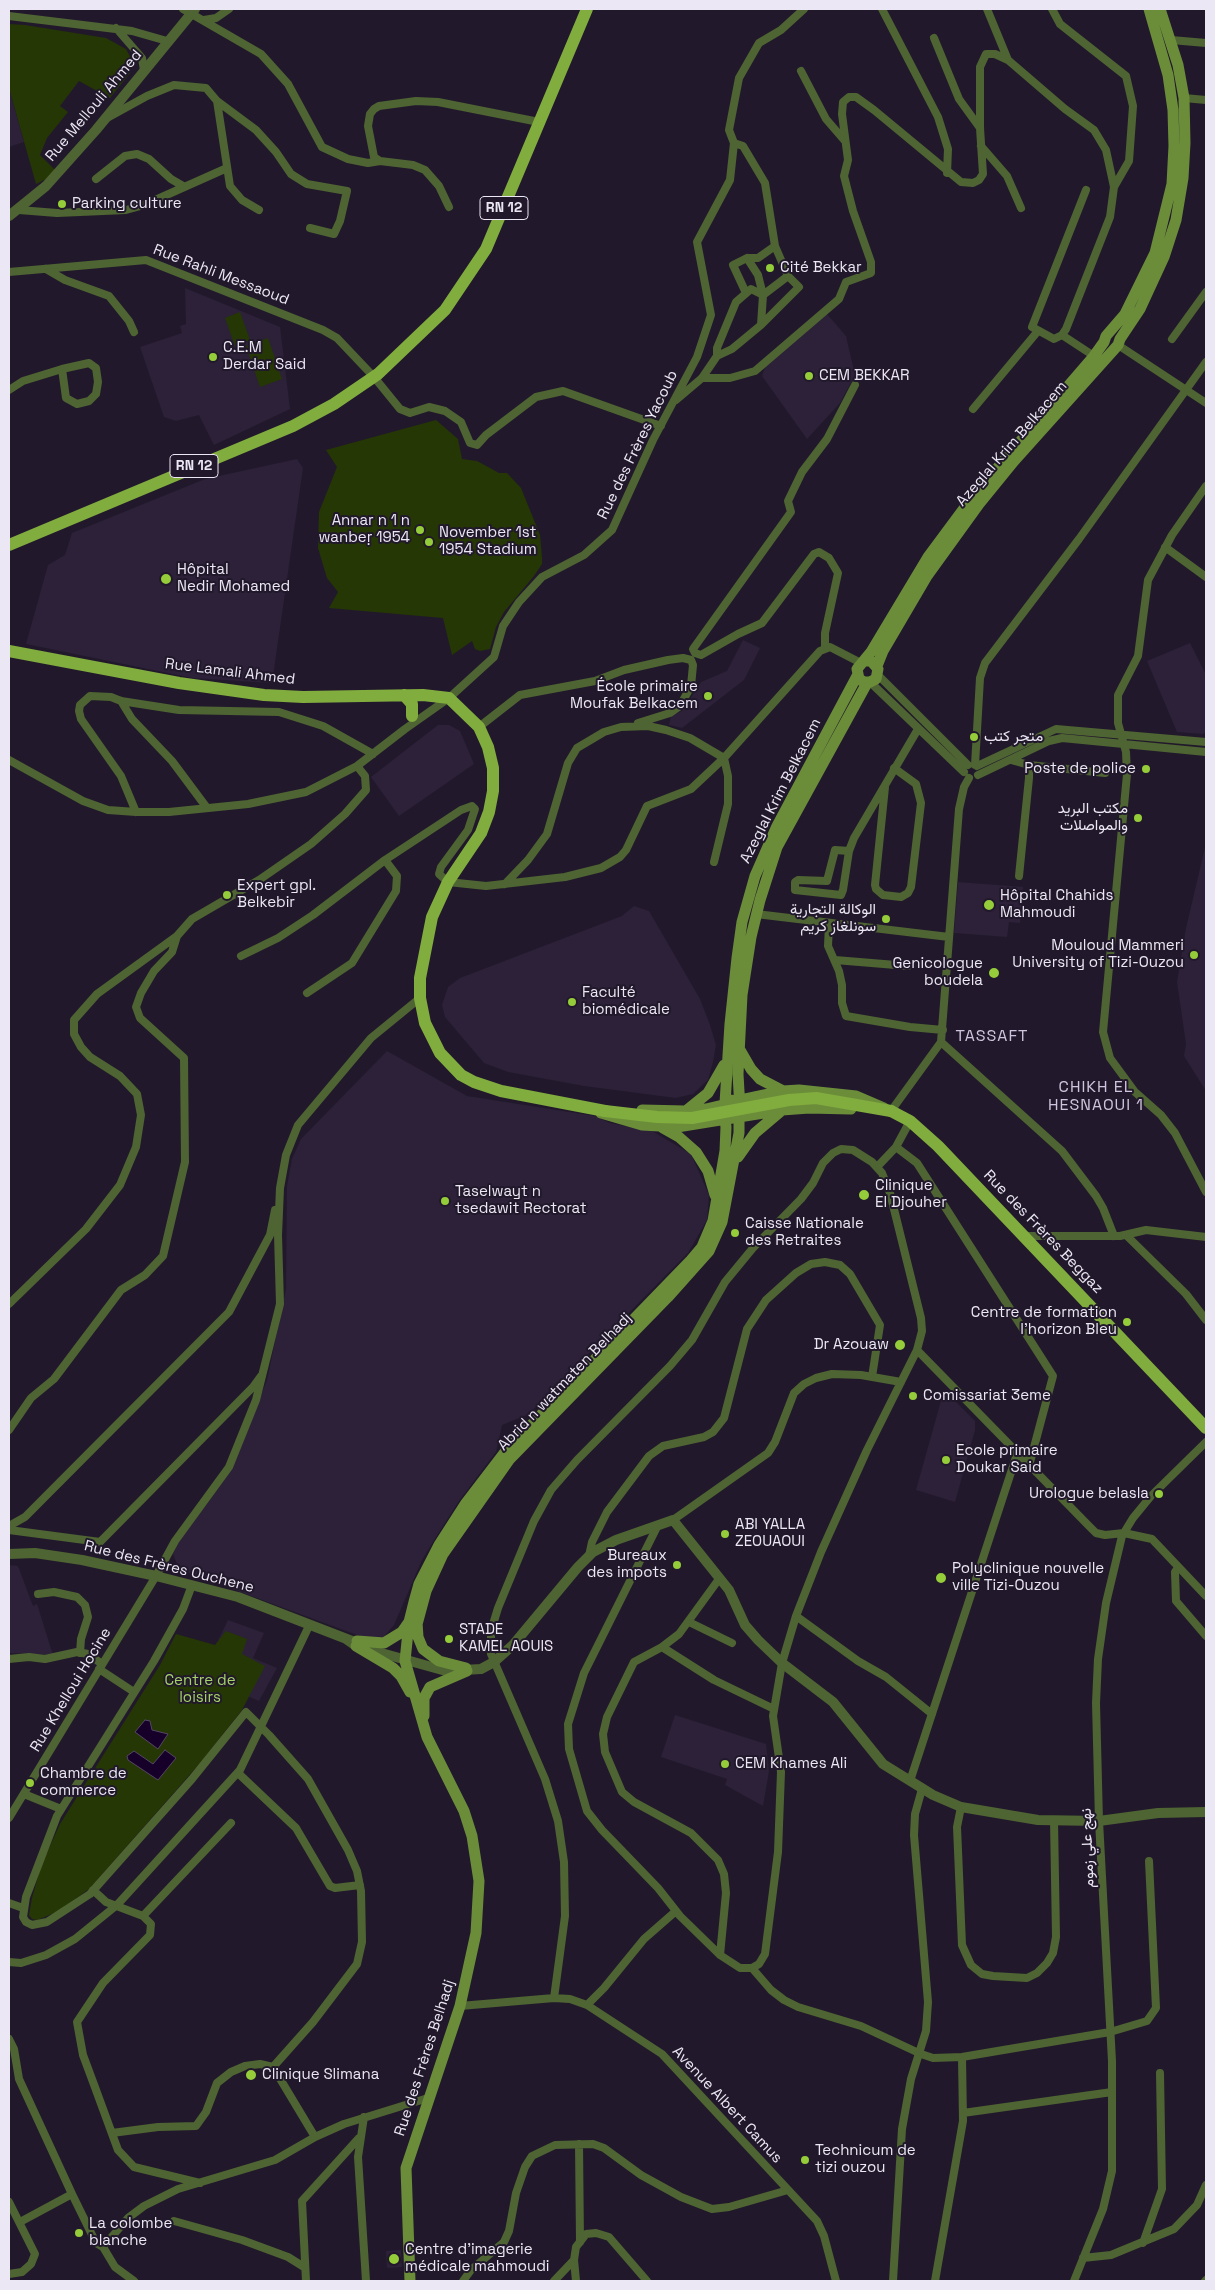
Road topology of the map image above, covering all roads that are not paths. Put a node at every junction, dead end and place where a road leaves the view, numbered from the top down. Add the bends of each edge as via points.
1 (229, 9) edge
2 (587, 9) edge
3 (804, 9) edge
4 (882, 9) edge
5 (987, 9) edge
6 (1052, 9) edge
7 (1149, 9) edge
8 (1160, 9) edge
9 (190, 10) edge
10 (9, 16) edge
11 (204, 20) junction
12 (116, 28) junction
13 (934, 38) dead end
14 (1171, 40) junction
15 (167, 41) junction
16 (1206, 43) edge
17 (1008, 60) junction
18 (144, 70) junction
19 (801, 71) dead end
20 (1184, 98) junction
21 (1206, 100) edge
22 (217, 101) junction
23 (104, 120) junction
24 (539, 122) junction
25 (980, 128) junction
26 (846, 142) junction
27 (734, 143) junction
28 (981, 146) junction
29 (380, 161) junction
30 (227, 168) junction
31 (947, 173) junction
32 (96, 179) dead end
33 (183, 186) junction
34 (1114, 187) junction
35 (1086, 190) dead end
36 (449, 206) dead end
37 (1021, 208) dead end
38 (19, 210) junction
39 (259, 210) dead end
40 (9, 216) edge
41 (310, 228) dead end
42 (775, 246) junction
43 (747, 258) junction
44 (46, 269) junction
45 (9, 272) edge
46 (788, 276) junction
47 (1206, 292) edge
48 (746, 293) junction
49 (763, 294) junction
50 (761, 325) junction
51 (1038, 331) junction
52 (134, 332) dead end
53 (1062, 335) junction
54 (1172, 340) dead end
55 (1114, 341) junction
56 (717, 356) junction
57 (1094, 356) junction
58 (1206, 362) edge
59 (62, 369) junction
60 (374, 377) junction
61 (702, 378) junction
62 (855, 385) dead end
63 (9, 390) edge
64 (1186, 390) junction
65 (1206, 402) edge
66 (672, 403) junction
67 (973, 408) dead end
68 (661, 426) junction
69 (1206, 486) edge
70 (9, 545) edge
71 (1165, 547) junction
72 (1206, 577) edge
73 (825, 647) junction
74 (9, 651) edge
75 (693, 657) junction
76 (862, 662) junction
77 (857, 676) junction
78 (873, 677) junction
79 (404, 695) junction
80 (423, 695) junction
81 (449, 698) junction
82 (121, 701) junction
83 (412, 716) junction
84 (629, 726) junction
85 (479, 727) junction
86 (405, 729) junction
87 (918, 729) junction
88 (1121, 734) junction
89 (1206, 742) edge
90 (1124, 746) junction
91 (1206, 752) edge
92 (373, 754) junction
93 (724, 758) junction
94 (9, 760) edge
95 (1011, 760) junction
96 (1029, 765) junction
97 (358, 766) junction
98 (894, 768) junction
99 (971, 769) junction
100 (1105, 773) dead end
101 (886, 782) junction
102 (207, 808) junction
103 (136, 812) junction
104 (849, 851) junction
105 (385, 860) junction
106 (714, 862) dead end
107 (1019, 876) dead end
108 (448, 882) junction
109 (505, 884) junction
110 (756, 914) junction
111 (829, 924) junction
112 (177, 936) junction
113 (949, 937) junction
114 (241, 956) dead end
115 (835, 960) junction
116 (908, 966) dead end
117 (307, 993) dead end
118 (420, 998) junction
119 (943, 1030) junction
120 (941, 1042) junction
121 (739, 1047) junction
122 (727, 1056) junction
123 (783, 1091) junction
124 (600, 1110) junction
125 (732, 1110) junction
126 (782, 1110) junction
127 (685, 1111) junction
128 (890, 1111) junction
129 (910, 1121) junction
130 (659, 1126) junction
131 (896, 1147) junction
132 (877, 1167) junction
133 (731, 1173) junction
134 (280, 1188) junction
135 (1206, 1192) edge
136 (716, 1204) junction
137 (1126, 1235) junction
138 (1024, 1236) junction
139 (1114, 1236) junction
140 (1206, 1237) edge
141 (9, 1304) edge
142 (1206, 1320) edge
143 (917, 1350) junction
144 (264, 1372) junction
145 (872, 1377) junction
146 (901, 1382) junction
147 (1206, 1428) edge
148 (9, 1430) edge
149 (1206, 1442) edge
150 (1017, 1454) junction
151 (1029, 1466) junction
152 (673, 1520) junction
153 (658, 1524) junction
154 (9, 1526) edge
155 (9, 1530) edge
156 (1124, 1533) junction
157 (9, 1554) edge
158 (589, 1556) junction
159 (1178, 1568) junction
160 (156, 1576) junction
161 (719, 1579) junction
162 (192, 1585) junction
163 (38, 1594) dead end
164 (1206, 1596) edge
165 (796, 1616) junction
166 (413, 1621) junction
167 (689, 1622) junction
168 (309, 1626) junction
169 (1206, 1636) edge
170 (353, 1642) junction
171 (732, 1642) dead end
172 (662, 1647) junction
173 (80, 1652) junction
174 (9, 1659) edge
175 (408, 1659) junction
176 (494, 1662) junction
177 (782, 1663) junction
178 (100, 1667) junction
179 (466, 1669) junction
180 (410, 1677) joint
181 (134, 1692) junction
182 (416, 1702) junction
183 (774, 1710) junction
184 (932, 1714) junction
185 (262, 1728) junction
186 (427, 1737) junction
187 (238, 1773) junction
188 (910, 1781) junction
189 (922, 1789) junction
190 (24, 1794) junction
191 (961, 1807) junction
192 (61, 1809) junction
193 (1206, 1812) edge
194 (9, 1818) edge
195 (1054, 1820) junction
196 (1099, 1821) junction
197 (230, 1823) dead end
198 (1149, 1861) dead end
199 (360, 1885) junction
200 (93, 1890) junction
201 (9, 1902) edge
202 (117, 1905) junction
203 (23, 1908) junction
204 (676, 1911) junction
205 (143, 1916) junction
206 (720, 1955) junction
207 (9, 1962) edge
208 (752, 1968) junction
209 (554, 1998) junction
210 (587, 2005) junction
211 (460, 2006) junction
212 (1110, 2032) junction
213 (9, 2039) edge
214 (920, 2054) junction
215 (962, 2057) junction
216 (273, 2067) junction
217 (1160, 2073) dead end
218 (1112, 2092) junction
219 (428, 2098) junction
220 (963, 2113) junction
221 (364, 2117) junction
222 (112, 2133) junction
223 (315, 2137) junction
224 (359, 2138) junction
225 (579, 2144) junction
226 (202, 2184) junction
227 (1206, 2185) edge
228 (788, 2190) junction
229 (72, 2194) junction
230 (9, 2202) edge
231 (174, 2220) dead end
232 (20, 2222) junction
233 (580, 2242) junction
234 (1143, 2243) junction
235 (103, 2247) junction
236 (1083, 2258) junction
237 (574, 2260) junction
238 (304, 2267) junction
239 (9, 2274) edge
240 (134, 2281) edge
241 (306, 2281) edge
242 (366, 2281) edge
243 (410, 2281) edge
244 (463, 2281) edge
245 (554, 2281) edge
246 (576, 2281) edge
247 (647, 2281) edge
248 (836, 2281) edge
249 (893, 2281) edge
250 (935, 2281) edge
251 (1074, 2281) edge

1 - 11 street via 216,18
2 - 24 main road, RN 12
3 - 27 street via 781,30 759,43 739,78 729,130
4 - 31 street via 938,117 948,149
5 - 17 street
6 - 34 street via 1060,24 1126,76 1133,106 1129,161
7 - 55 main road via 1166,67 1173,110 1172,184 1154,253
8 - 14 main road
9 - 11 street
9 - 15 street, Rue Mellouli Ahmed
10 - 12 street
11 - 29 street via 261,54 276,70 288,84 322,147 348,160
12 - 15 street
12 - 18 street via 142,58
13 - 25 street via 960,99
14 - 16 street
14 - 20 main road
15 - 18 street, Rue Mellouli Ahmed
17 - 25 street via 991,54 982,58
17 - 34 street via 1094,130 1106,150
18 - 23 street, Rue Mellouli Ahmed
19 - 26 street via 826,119
20 - 21 street
20 - 55 main road via 1186,143 1176,220 1164,256 1135,319
22 - 23 street via 206,88 174,85
22 - 30 street
22 - 41 street via 256,130 291,174 307,184 347,191 334,234
23 - 38 street, Rue Mellouli Ahmed via 46,186
24 - 29 street via 438,102 379,106 370,114 368,126 372,152
24 - 60 main road, RN 12 via 486,249 445,310
25 - 28 street
26 - 31 street via 843,102 849,97 856,97
26 - 61 street via 848,160 844,176 871,262 870,272 865,277 846,282 839,299 755,371 730,378
27 - 42 street via 744,146 764,183
27 - 66 street, Rue des Frères Yacoub via 730,180 697,242 711,316 697,357
28 - 31 street via 983,174 979,180 961,182
28 - 37 street via 1007,176
29 - 36 street via 413,165 425,170 439,186
30 - 33 street
30 - 39 street via 230,186 242,200
32 - 33 street via 125,156 137,154 149,159
33 - 38 street via 126,210 66,213
34 - 53 street via 1110,217
35 - 51 street via 1032,328
38 - 40 street, Rue Mellouli Ahmed
42 - 43 street via 758,258
42 - 46 street
43 - 48 street via 733,265
43 - 49 street via 758,275
44 - 45 street, Rue Rahli Messaoud
44 - 52 street via 65,280 109,296
44 - 60 street, Rue Rahli Messaoud via 146,260 323,330 337,338
46 - 49 street
46 - 50 street via 799,287
47 - 54 street
48 - 49 street via 751,290
48 - 56 street via 736,302 717,348
49 - 50 street
50 - 56 street via 732,349
51 - 53 street via 1054,339
51 - 67 street
53 - 57 street
55 - 57 main road, Azeglal Krim Belkacem
55 - 64 street
55 - 78 main road, Azeglal Krim Belkacem via 1014,460 927,576 882,651
56 - 61 street
57 - 76 main road, Azeglal Krim Belkacem via 951,524
58 - 64 street
59 - 59 street via 66,398 77,404 96,394 96,368 89,363
59 - 63 street via 23,381
60 - 68 street, Rue Rahli Messaoud via 400,409 410,413 429,407 445,411 461,422 470,443 477,445 536,396 563,391
60 - 70 main road, RN 12 via 293,426
61 - 66 street
62 - 75 street via 827,440 802,472 788,501 791,512 695,645
64 - 65 street
64 - 99 street via 985,663 980,678
66 - 68 street, Rue des Frères Yacoub
68 - 81 street, Rue des Frères Yacoub via 612,530 584,555 542,577 503,626 494,657
69 - 71 street
71 - 72 street
71 - 88 street via 1146,588 1138,656 1118,695 1117,715
73 - 75 street via 838,573 829,558 819,552 814,554 762,623
73 - 76 street
73 - 93 street
74 - 79 main road, Rue Lamali Ahmed via 179,683 264,695
75 - 84 street via 691,686 680,706 670,714
75 - 85 street via 520,695
76 - 77 main road, Azeglal Krim Belkacem via 857,668
76 - 78 main road via 871,661
77 - 78 main road via 861,681
77 - 122 main road, Azeglal Krim Belkacem via 776,826 754,876 742,922
78 - 87 street
78 - 99 street
78 - 110 main road, Azeglal Krim Belkacem via 777,847
79 - 80 main road, Rue Lamali Ahmed
79 - 83 main road via 412,704
80 - 81 main road, Rue Lamali Ahmed
80 - 83 street
81 - 85 main road
81 - 86 street, Rue des Frères Yacoub
82 - 92 street via 179,710 279,712 323,726
82 - 102 street via 132,719 172,761
82 - 103 street via 90,696 83,701 79,711 81,719 121,776
83 - 86 street
84 - 93 street via 648,726 690,738
84 - 109 street via 604,732 577,748 568,763 547,834
85 - 108 main road via 493,768 489,812 478,840
86 - 92 street, Rue des Frères Yacoub
87 - 98 street
87 - 99 street
88 - 89 street
88 - 90 street
88 - 99 street via 1056,729
90 - 91 street
90 - 95 street via 1062,738
90 - 135 street via 1128,760 1104,1040 1110,1058 1135,1092 1161,1115 1175,1133
92 - 97 street, Rue des Frères Yacoub
93 - 106 street via 728,804
93 - 109 street via 685,793 647,806 626,850 601,868 566,877
94 - 103 street, Rue des Frères Yacoub via 83,801 108,810
95 - 96 street
95 - 99 street via 975,778
96 - 100 street
96 - 107 street
97 - 102 street, Rue des Frères Yacoub via 306,792 248,804
97 - 112 street via 364,776 366,790 345,814 311,844 259,880 192,919
98 - 101 street
98 - 101 street via 916,784 921,803 911,887 901,897 883,895 875,885
99 - 113 street via 960,809
101 - 104 street
102 - 103 street, Rue des Frères Yacoub
104 - 104 street via 841,895 794,890 794,882 798,880 827,881 834,850
105 - 108 street via 472,806 475,809 468,830 441,867 439,874
105 - 114 street via 313,915 278,938
105 - 117 street via 397,876 396,891 352,963
108 - 109 street via 486,886
108 - 118 main road via 426,937
110 - 111 street
110 - 121 main road, Azeglal Krim Belkacem via 742,995
111 - 113 street
111 - 115 street via 828,946
112 - 141 street via 98,994 74,1020 74,1034 80,1047 120,1076 137,1094 141,1115 136,1147 120,1185 86,1229
112 - 148 street via 172,952 154,971 136,1007 140,1018 184,1058 185,1162 163,1256 145,1275 121,1290 54,1379 31,1398
113 - 119 street
115 - 116 street
115 - 119 street via 846,1016
118 - 124 main road via 434,1044 461,1075 501,1091
118 - 134 street via 372,1038 307,1112 291,1140
119 - 120 street
120 - 128 street
120 - 139 street via 1062,1151 1104,1208
121 - 123 main road via 760,1078
121 - 125 main road, Azeglal Krim Belkacem
122 - 125 main road, Azeglal Krim Belkacem
122 - 127 main road via 712,1088
123 - 125 main road
123 - 128 main road via 856,1096
124 - 127 main road via 610,1107
124 - 128 main road, Rue des Frères Beggaz, bridge via 657,1118 692,1118 816,1098
124 - 130 main road via 627,1122
125 - 126 main road
125 - 127 main road
125 - 130 main road via 689,1126
125 - 133 main road, Abrid n watmaten Belhadj via 740,1132
125 - 136 main road
126 - 128 main road
126 - 133 main road via 755,1133
128 - 129 main road, Rue des Frères Beggaz
129 - 131 street
129 - 138 main road, Rue des Frères Beggaz
130 - 136 main road via 679,1137 700,1156 712,1182
131 - 132 street
131 - 151 street via 917,1163 1053,1376
132 - 143 street via 890,1193 921,1318 922,1331
132 - 176 street via 852,1150 842,1149 828,1158 800,1199 725,1282 692,1340 551,1490 534,1521 498,1608 490,1643
133 - 166 main road, Abrid n watmaten Belhadj via 722,1222 709,1251 509,1460 443,1554
134 - 144 street, Rue Khelloui Hocine via 280,1304
134 - 154 street via 270,1235 229,1312 25,1517
136 - 166 main road via 709,1232 691,1260 524,1431 466,1503 419,1584
137 - 139 street
137 - 140 street via 1146,1230
137 - 142 street via 1186,1294
138 - 139 street
138 - 147 main road, Rue des Frères Beggaz
143 - 146 street
143 - 150 street
144 - 155 street via 100,1542
144 - 160 street, Rue Khelloui Hocine via 229,1467 175,1541
145 - 146 street
145 - 152 street via 832,1374 804,1384 794,1393 768,1452
145 - 158 street via 880,1325 850,1274 840,1265 825,1262 811,1264 796,1273 766,1300 747,1329 724,1418 713,1432 704,1437 663,1446 649,1456 607,1512
146 - 165 street via 821,1552
149 - 156 street, نهج علي زموم via 1151,1496
150 - 151 street
150 - 184 street
151 - 156 street via 1096,1533
152 - 153 street
152 - 161 street
153 - 158 street via 610,1542
153 - 204 street via 584,1673 568,1724 569,1749 587,1811
156 - 159 street via 1152,1539
156 - 196 street, نهج علي زموم via 1106,1602 1098,1659
157 - 160 street, Rue des Frères Ouchene via 35,1553 82,1560
158 - 176 street via 513,1645
159 - 164 street
159 - 169 street via 1175,1572 1176,1601
160 - 162 street, Rue des Frères Ouchene
160 - 178 street, Rue Khelloui Hocine
161 - 167 street
161 - 177 street via 729,1590 745,1625
162 - 168 street, Rue des Frères Ouchene via 238,1597
162 - 181 street via 183,1608
163 - 173 street via 54,1592 77,1597 85,1605 88,1617
165 - 177 street
165 - 184 street via 886,1677
166 - 170 main road via 384,1643
166 - 175 main road, Abrid n watmaten Belhadj
166 - 179 main road via 423,1649 439,1661
167 - 171 street
167 - 172 street
168 - 170 street, Rue des Frères Ouchene
168 - 185 street
170 - 175 street, Rue des Frères Ouchene
170 - 182 main road via 393,1668
172 - 183 street via 714,1680
172 - 206 street via 634,1662 629,1671 603,1734 606,1752 622,1792 691,1833 718,1860 724,1874 726,1893
173 - 174 street via 45,1659
173 - 178 street via 88,1654
175 - 179 street, Rue des Frères Ouchene via 446,1671
175 - 180 main road, Abrid n watmaten Belhadj
176 - 179 street, Rue des Frères Ouchene via 481,1669
176 - 209 street via 545,1779 558,1822 564,1862 565,1916
177 - 183 street
177 - 188 street via 833,1702 883,1764
178 - 181 street
178 - 190 street, Rue Khelloui Hocine
179 - 186 main road via 430,1687 424,1698
180 - 182 main road, Rue des Frères Belhadj
181 - 192 street
182 - 186 main road, Rue des Frères Belhadj
183 - 208 street via 781,1772 778,1852 765,1954
184 - 188 street
185 - 187 street
185 - 199 street via 308,1779 348,1850
185 - 200 street via 246,1712 181,1792
186 - 211 main road, Rue des Frères Belhadj via 464,1811 477,1859 479,1907 476,1933
187 - 199 street via 296,1828 330,1886
187 - 202 street
188 - 189 street
189 - 191 street
189 - 214 street via 915,1814 914,1835 928,2002
190 - 192 street
190 - 194 street, Rue Khelloui Hocine
191 - 195 street
191 - 195 street via 957,1827 962,1945 971,1965 982,1974 993,1976 1027,1978 1037,1973 1053,1953 1056,1937
192 - 203 street
193 - 196 street via 1158,1813
195 - 196 street
196 - 212 street, نهج علي زموم
197 - 205 street
198 - 212 street via 1156,2008 1147,2022
199 - 216 street via 362,1942 357,1964 313,2022
200 - 202 street via 106,1902
200 - 203 street via 39,1925 26,1922
201 - 203 street
202 - 205 street
202 - 207 street via 75,1939 46,1955 21,1963
204 - 206 street
204 - 210 street via 644,1938
205 - 222 street via 151,1924 150,1935 103,1983 77,2022 83,2055
206 - 208 street via 740,1968
208 - 214 street via 784,2000 861,2026
209 - 210 street, Avenue Albert Camus
209 - 211 street, Avenue Albert Camus
210 - 228 street, Avenue Albert Camus via 662,2054
211 - 219 main road, Rue des Frères Belhadj
212 - 215 street
212 - 218 street, نهج علي زموم
213 - 229 street via 19,2079
214 - 215 street via 933,2058
214 - 249 street via 911,2079 902,2129
215 - 220 street
216 - 222 street via 260,2064 245,2066 217,2083 206,2112 196,2126
216 - 223 street
217 - 234 street via 1162,2189
218 - 220 street
218 - 236 street, نهج علي زموم via 1112,2171 1103,2209
219 - 221 street
219 - 243 main road, Rue des Frères Belhadj via 406,2168
220 - 250 street
221 - 223 street
221 - 224 street
222 - 226 street via 118,2150 134,2167
223 - 226 street via 275,2160
224 - 238 street via 302,2201
224 - 242 street
225 - 228 street via 604,2148 641,2175 712,2209
225 - 233 street
225 - 244 street via 555,2145 532,2156 516,2193 504,2242
226 - 235 street via 178,2189 144,2206 128,2218
227 - 234 street via 1197,2205 1174,2229
228 - 248 street, Avenue Albert Camus via 817,2221
229 - 232 street
229 - 235 street via 96,2243
230 - 232 street
231 - 238 street via 251,2243 288,2257
232 - 239 street via 35,2254 31,2264 22,2272
233 - 237 street
233 - 247 street via 586,2234 609,2237
234 - 236 street via 1111,2255
235 - 240 street via 115,2267
236 - 251 street, نهج علي زموم
237 - 245 street
237 - 246 street
238 - 241 street

